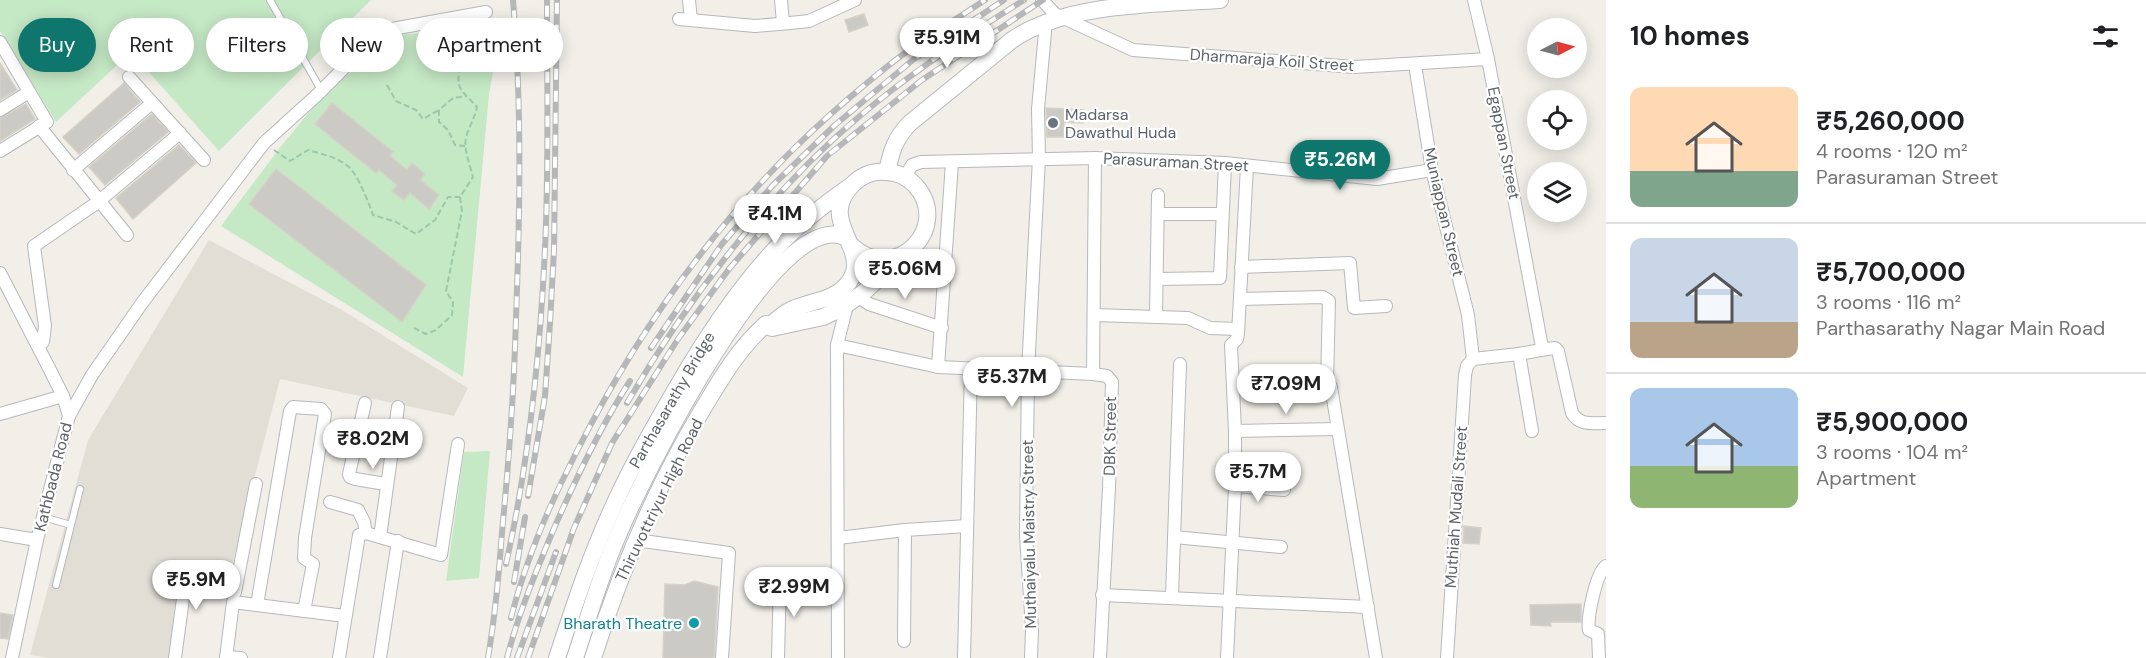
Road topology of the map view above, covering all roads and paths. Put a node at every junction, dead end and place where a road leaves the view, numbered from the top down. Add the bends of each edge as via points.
1 (270, 0) edge
2 (689, 0) edge
3 (781, 0) edge
4 (855, 0) edge
5 (1042, 0) edge
6 (1220, 0) edge
7 (1474, 0) edge
8 (486, 12) dead end
9 (1054, 19) junction
10 (783, 23) junction
11 (0, 42) edge
12 (4, 57) edge
13 (1488, 58) junction
14 (1415, 65) junction
15 (459, 72) edge
16 (129, 77) dead end
17 (387, 85) dead end
18 (322, 90) junction
19 (29, 92) junction
20 (467, 96) junction
21 (152, 103) junction
22 (0, 110) edge
23 (439, 110) junction
24 (43, 124) junction
25 (180, 133) junction
26 (264, 143) junction
27 (465, 146) junction
28 (0, 151) edge
29 (1039, 158) junction
30 (1095, 158) junction
31 (204, 160) dead end
32 (952, 162) junction
33 (1225, 163) junction
34 (1247, 166) junction
35 (73, 170) junction
36 (1432, 170) junction
37 (887, 172) junction
38 (905, 177) junction
39 (853, 184) junction
40 (1158, 195) dead end
41 (460, 197) junction
42 (98, 202) junction
43 (1158, 214) junction
44 (1222, 214) junction
45 (127, 235) dead end
46 (848, 241) junction
47 (905, 254) junction
48 (1241, 267) junction
49 (0, 273) edge
50 (1158, 279) junction
51 (1240, 299) junction
52 (852, 301) junction
53 (1386, 306) dead end
54 (1094, 315) junction
55 (1156, 316) junction
56 (730, 317) junction
57 (766, 324) junction
58 (414, 328) dead end
59 (942, 328) junction
60 (1238, 329) junction
61 (837, 345) junction
62 (38, 346) junction
63 (1546, 349) junction
64 (1519, 354) junction
65 (1473, 359) junction
66 (1180, 364) dead end
67 (938, 367) junction
68 (971, 369) junction
69 (1028, 371) junction
70 (1093, 374) junction
71 (1327, 382) junction
72 (1233, 384) junction
73 (63, 396) junction
74 (365, 403) dead end
75 (398, 407) dead end
76 (0, 413) edge
77 (69, 416) junction
78 (1606, 423) edge
79 (1337, 429) junction
80 (1235, 431) junction
81 (1532, 431) dead end
82 (458, 444) dead end
83 (256, 484) dead end
84 (386, 484) junction
85 (1235, 486) junction
86 (80, 489) dead end
87 (1284, 490) dead end
88 (330, 502) dead end
89 (43, 518) junction
90 (71, 525) junction
91 (966, 526) junction
92 (905, 530) junction
93 (0, 534) edge
94 (363, 534) junction
95 (380, 537) junction
96 (1174, 537) junction
97 (838, 538) junction
98 (37, 540) junction
99 (636, 540) junction
100 (398, 541) junction
101 (1232, 543) junction
102 (1281, 547) dead end
103 (1606, 566) edge
104 (780, 577) dead end
105 (56, 585) dead end
106 (236, 587) junction
107 (1102, 595) junction
108 (1172, 597) junction
109 (233, 602) junction
110 (1228, 602) junction
111 (257, 605) junction
112 (1368, 607) junction
113 (304, 611) junction
114 (345, 616) junction
115 (904, 641) dead end
116 (226, 657) edge
117 (12, 658) edge
118 (175, 658) edge
119 (241, 658) edge
120 (339, 658) edge
121 (380, 658) edge
122 (557, 658) edge
123 (575, 658) edge
124 (593, 658) edge
125 (722, 658) edge
126 (778, 658) edge
127 (838, 658) edge
128 (964, 658) edge
129 (1031, 658) edge
130 (1100, 658) edge
131 (1227, 658) edge
132 (1376, 658) edge
133 (1447, 658) edge
134 (1599, 658) edge

1 - 18 lane
2 - 10 street via 685,19 755,26
3 - 10 street
4 - 10 street via 808,21
5 - 9 street, Dharmaraja Koil Street
6 - 9 main road via 1111,9
7 - 13 street, Egappan Street
8 - 18 street via 381,31
9 - 14 street, Dharmaraja Koil Street via 1133,50 1354,67
9 - 29 street, Muthaiyalu Maistry Street via 1038,109
9 - 37 main road via 1012,40 909,123 893,146
11 - 12 street
12 - 19 street
13 - 14 street, Dharmaraja Koil Street
13 - 63 street, Egappan Street via 1542,347
14 - 36 street, Muniappan Street
15 - 20 path via 460,89
16 - 21 street
17 - 23 path via 396,101 416,110 423,119
18 - 26 street
19 - 22 street
19 - 24 street
20 - 23 path via 453,98
20 - 27 path via 477,107
21 - 25 street
21 - 35 street
23 - 27 path via 439,122 455,145
24 - 28 street
24 - 35 street
25 - 31 street
25 - 42 street
26 - 41 path via 290,161 308,150 330,156 350,168 373,215 416,234 435,220 448,197
26 - 77 street via 142,303
27 - 41 path via 472,177
29 - 30 street, Parasuraman Street
29 - 32 street, Parasuraman Street
29 - 69 street, Muthaiyalu Maistry Street
30 - 33 street, Parasuraman Street
30 - 54 street, DBK Street
32 - 38 street, Parasuraman Street via 916,163
32 - 59 street
33 - 34 street, Parasuraman Street
33 - 44 street
34 - 36 street, Parasuraman Street via 1377,179
34 - 48 street
35 - 42 street
36 - 65 street, Muniappan Street via 1468,315
37 - 38 main road
37 - 39 main road via 867,175
38 - 47 main road via 921,193 927,215 921,237
39 - 46 main road via 840,209 841,226
39 - 56 main road, Parthasarathy Bridge via 783,241 746,283
40 - 43 street
41 - 58 path via 462,211 446,291 453,302 452,315 426,334
42 - 45 street
42 - 62 street via 34,246 45,326 43,342
43 - 44 street
43 - 50 street
44 - 50 street via 1220,278
46 - 47 main road via 866,256 877,259
46 - 56 main road, Parthasarathy Bridge via 834,233 794,252
46 - 57 main road, Thiruvottriyur High Road via 855,258 854,272 842,290 793,309 771,326
47 - 52 main road
48 - 51 street
48 - 53 street via 1350,262 1354,308
49 - 62 street, Kathbada Road
50 - 55 street
51 - 60 street
51 - 71 street via 1327,298
52 - 57 main road via 823,317 772,328
52 - 59 street
52 - 61 street
54 - 55 street
54 - 70 street, DBK Street
55 - 60 street via 1188,318 1210,328
56 - 122 main road, Parthasarathy Bridge via 690,365 625,482 588,567
56 - 123 main road, Parthasarathy Bridge via 638,492 605,568
57 - 99 main road, Thiruvottriyur High Road via 724,374 683,444
59 - 67 street
60 - 72 street via 1232,345
61 - 67 street
61 - 97 street
62 - 73 street, Kathbada Road
63 - 64 street
63 - 78 street, Egappan Street via 1558,351 1576,419
64 - 65 street
64 - 81 street
65 - 133 street, Muthiah Mudali Street via 1465,375
66 - 96 street
67 - 68 street
68 - 69 street
68 - 91 street
69 - 70 street
69 - 129 street, Muthaiyalu Maistry Street via 1026,535
70 - 107 street, DBK Street via 1107,375 1112,382
71 - 72 street
71 - 79 street via 1331,385
72 - 80 street
73 - 76 street
73 - 77 street, Kathbada Road
74 - 84 street via 349,474 355,479
75 - 84 street
77 - 89 street, Kathbada Road
79 - 80 street
79 - 112 street
80 - 85 street
82 - 100 street via 441,555
83 - 106 street
84 - 95 street
85 - 87 street
85 - 101 street
86 - 90 lane
88 - 94 street via 358,510
89 - 90 lane
89 - 98 street, Kathbada Road
90 - 105 lane
91 - 92 street
91 - 128 street
92 - 97 street
92 - 115 street
93 - 98 street
94 - 95 street
94 - 114 street
95 - 100 street
96 - 101 street
96 - 108 street
97 - 127 street
98 - 117 street, Kathbada Road
99 - 124 main road, Thiruvottriyur High Road
99 - 125 street via 729,553
100 - 121 street
101 - 102 street
101 - 110 street
103 - 134 street via 1601,571 1588,626 1598,634
104 - 126 street
106 - 109 street
106 - 118 street via 195,581 185,584
107 - 108 street
107 - 130 street, DBK Street
108 - 110 street
109 - 111 street
109 - 116 street
110 - 112 street
110 - 131 street
111 - 113 street
111 - 113 street via 290,411 293,406 321,409 325,414 305,538 304,558 313,564
112 - 132 street
113 - 114 street
114 - 120 street
116 - 119 street

